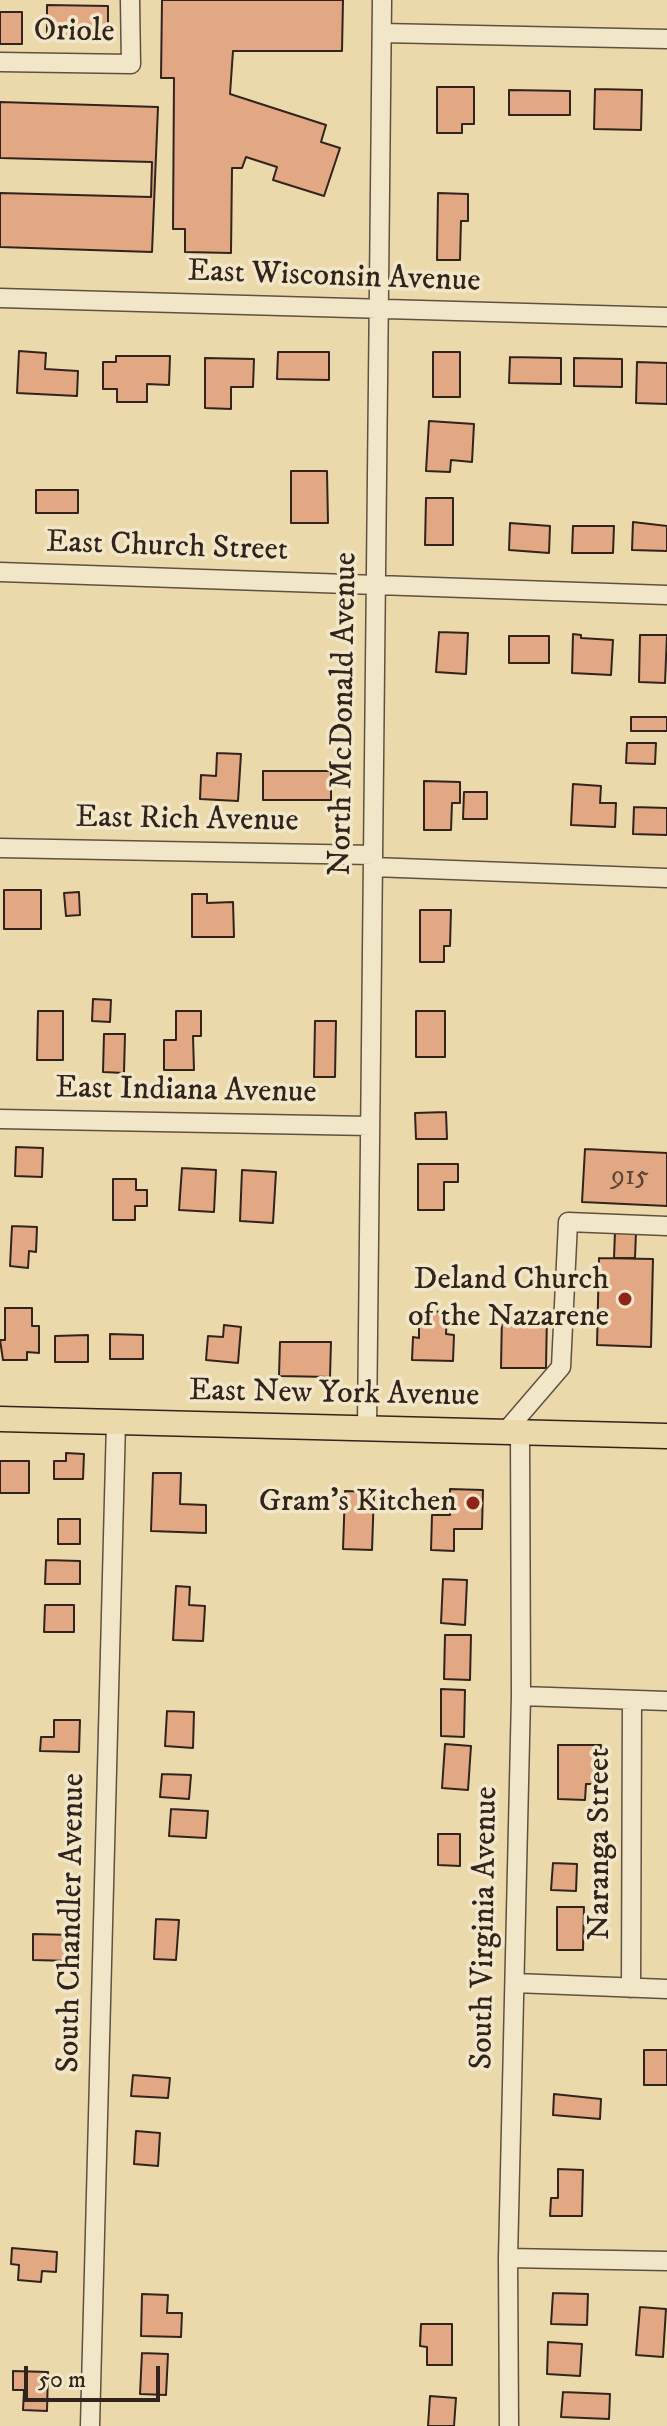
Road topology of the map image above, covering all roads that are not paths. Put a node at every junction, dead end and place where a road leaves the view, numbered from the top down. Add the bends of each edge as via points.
1 (130, 0) edge
2 (382, 0) edge
3 (382, 33) junction
4 (667, 39) edge
5 (0, 62) edge
6 (0, 298) edge
7 (379, 309) junction
8 (667, 317) edge
9 (0, 572) edge
10 (376, 585) junction
11 (667, 595) edge
12 (0, 848) edge
13 (373, 861) junction
14 (667, 878) edge
15 (0, 1119) edge
16 (370, 1126) junction
17 (667, 1226) edge
18 (0, 1419) edge
19 (116, 1422) junction
20 (367, 1428) junction
21 (513, 1432) junction
22 (667, 1436) edge
23 (521, 1696) junction
24 (632, 1700) junction
25 (667, 1701) edge
26 (515, 1983) junction
27 (631, 1988) junction
28 (667, 1989) edge
29 (508, 2258) junction
30 (667, 2261) edge
31 (90, 2426) edge
32 (509, 2426) edge

1 - 5 street, Oriole via 131,64
2 - 3 street, North McDonald Avenue
3 - 4 street
3 - 7 street, North McDonald Avenue
6 - 7 street, East Wisconsin Avenue
7 - 8 street, East Wisconsin Avenue
7 - 10 street, North McDonald Avenue
9 - 10 street, East Church Street
10 - 11 street, East Church Street
10 - 13 street, North McDonald Avenue
12 - 13 street, East Rich Avenue
13 - 14 street, East Rich Avenue
13 - 16 street, North McDonald Avenue
15 - 16 street, East Indiana Avenue
16 - 20 street, North McDonald Avenue
17 - 21 street via 568,1222 561,1367
18 - 19 main road, East New York Avenue
19 - 20 main road, East New York Avenue
19 - 31 street, South Chandler Avenue
20 - 21 main road, East New York Avenue
21 - 22 main road, East New York Avenue
21 - 23 street, South Virginia Avenue
23 - 24 street
23 - 26 street, South Virginia Avenue
24 - 25 street
24 - 27 street, Naranga Street
26 - 27 street
26 - 29 street, South Virginia Avenue
27 - 28 street
29 - 30 street
29 - 32 street, South Virginia Avenue

